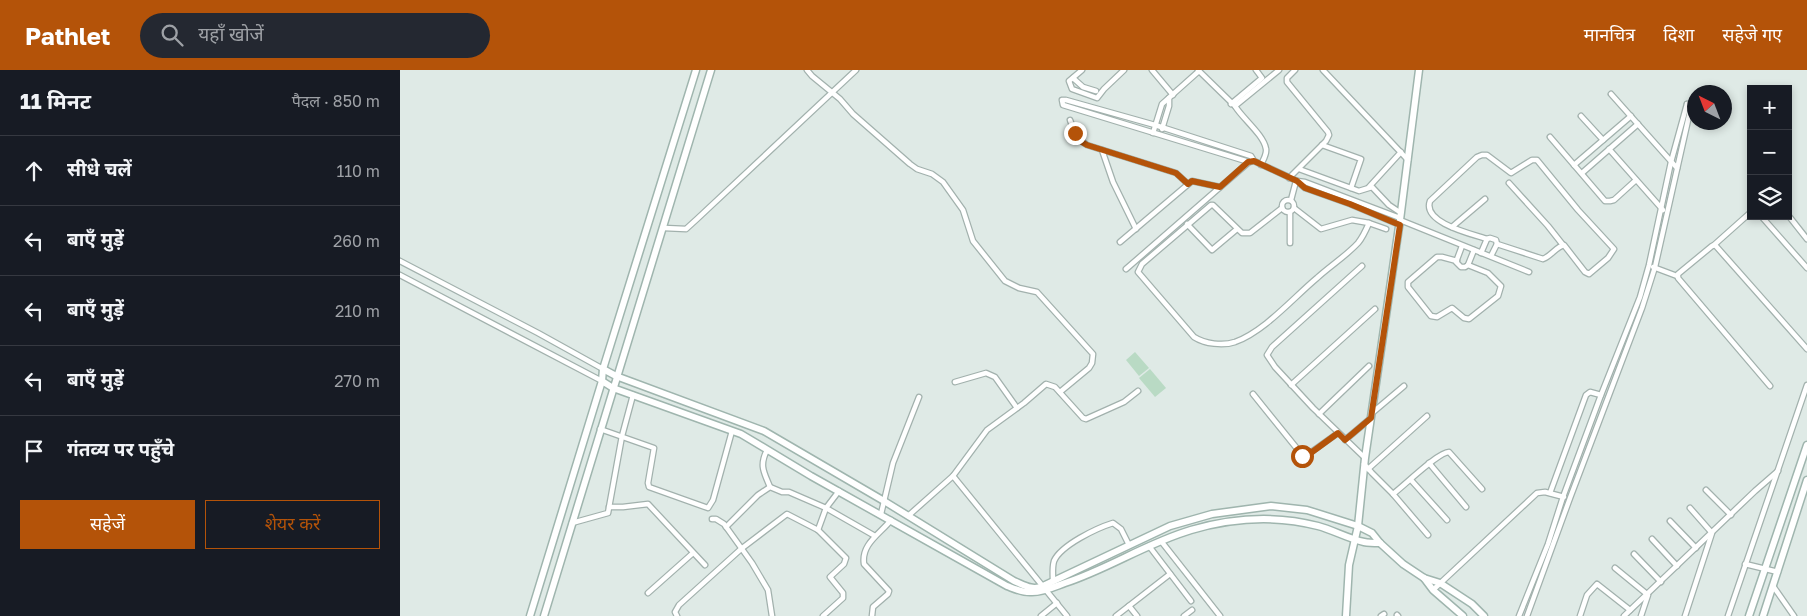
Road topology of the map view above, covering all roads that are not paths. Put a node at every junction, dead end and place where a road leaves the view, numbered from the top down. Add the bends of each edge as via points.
1 (696, 70) edge
2 (711, 70) edge
3 (807, 70) edge
4 (856, 70) edge
5 (1082, 70) edge
6 (1124, 70) edge
7 (1152, 70) edge
8 (1256, 70) edge
9 (1279, 70) edge
10 (1295, 70) edge
11 (1323, 70) edge
12 (1420, 70) edge
13 (1199, 71) edge
14 (1073, 78) junction
15 (832, 92) junction
16 (1096, 92) dead end
17 (1611, 94) dead end
18 (1171, 96) junction
19 (1233, 105) junction
20 (1581, 116) dead end
21 (1631, 116) junction
22 (1070, 120) dead end
23 (1638, 124) junction
24 (1155, 125) junction
25 (1162, 127) junction
26 (1153, 133) junction
27 (1160, 135) junction
28 (1550, 137) dead end
29 (1603, 140) junction
30 (1322, 145) junction
31 (1609, 149) junction
32 (1102, 150) junction
33 (1401, 152) junction
34 (1408, 160) junction
35 (1251, 162) junction
36 (1671, 162) junction
37 (1261, 164) junction
38 (1574, 165) junction
39 (1677, 168) junction
40 (1299, 169) junction
41 (1582, 173) junction
42 (1289, 178) junction
43 (1636, 180) junction
44 (1296, 181) junction
45 (1509, 183) dead end
46 (1188, 184) junction
47 (1220, 187) junction
48 (1369, 187) junction
49 (1351, 188) junction
50 (1484, 199) dead end
51 (1291, 200) junction
52 (1282, 208) junction
53 (1294, 208) junction
54 (1661, 208) junction
55 (1290, 212) junction
56 (1666, 214) junction
57 (1747, 216) edge
58 (1400, 219) junction
59 (1765, 220) edge
60 (1792, 220) edge
61 (1369, 223) junction
62 (1187, 224) junction
63 (1452, 227) junction
64 (664, 228) junction
65 (1136, 229) junction
66 (1237, 229) junction
67 (1386, 229) dead end
68 (1487, 239) junction
69 (1807, 239) edge
70 (1120, 242) dead end
71 (1290, 243) dead end
72 (1497, 244) junction
73 (1563, 245) junction
74 (1714, 245) junction
75 (1462, 246) junction
76 (1474, 250) junction
77 (1481, 253) junction
78 (1491, 256) junction
79 (400, 261) edge
80 (1457, 261) junction
81 (1468, 265) junction
82 (1650, 265) junction
83 (1362, 266) dead end
84 (1655, 267) junction
85 (1807, 268) edge
86 (1126, 269) dead end
87 (1529, 272) dead end
88 (400, 275) edge
89 (1677, 276) junction
90 (1375, 309) dead end
91 (1806, 346) edge
92 (1369, 366) dead end
93 (603, 368) junction
94 (616, 376) junction
95 (602, 381) junction
96 (955, 382) dead end
97 (1807, 384) edge
98 (1291, 385) junction
99 (1404, 386) dead end
100 (1770, 386) dead end
101 (613, 388) junction
102 (1060, 392) junction
103 (1138, 392) dead end
104 (1602, 393) junction
105 (1609, 393) junction
106 (1253, 394) dead end
107 (633, 395) junction
108 (919, 397) dead end
109 (1018, 408) junction
110 (1319, 414) junction
111 (1371, 416) junction
112 (1426, 416) dead end
113 (600, 429) junction
114 (732, 431) junction
115 (1338, 433) junction
116 (622, 436) junction
117 (1345, 440) junction
118 (1807, 446) edge
119 (767, 450) junction
120 (1366, 463) junction
121 (1429, 463) junction
122 (1778, 472) junction
123 (953, 476) junction
124 (1411, 480) junction
125 (1807, 480) edge
126 (770, 487) junction
127 (1482, 489) dead end
128 (1706, 490) dead end
129 (839, 491) junction
130 (1550, 493) junction
131 (1393, 494) junction
132 (1563, 497) junction
133 (1570, 498) junction
134 (884, 501) junction
135 (609, 507) junction
136 (1466, 507) dead end
137 (826, 508) junction
138 (1690, 508) dead end
139 (881, 514) junction
140 (1731, 515) junction
141 (908, 516) junction
142 (712, 519) dead end
143 (891, 520) junction
144 (1446, 520) dead end
145 (1670, 521) dead end
146 (572, 523) junction
147 (1358, 526) junction
148 (726, 527) junction
149 (818, 530) junction
150 (1712, 533) junction
151 (1428, 535) dead end
152 (875, 536) junction
153 (1355, 538) junction
154 (1652, 538) dead end
155 (1161, 541) junction
156 (1380, 542) junction
157 (1129, 545) junction
158 (1149, 546) junction
159 (1696, 548) junction
160 (741, 549) junction
161 (693, 553) junction
162 (1634, 554) dead end
163 (1745, 564) junction
164 (704, 565) dead end
165 (1677, 566) junction
166 (1615, 568) dead end
167 (1765, 569) junction
168 (1778, 572) junction
169 (1170, 574) junction
170 (1424, 578) junction
171 (1053, 581) junction
172 (1661, 582) junction
173 (1440, 583) junction
174 (1773, 586) junction
175 (1045, 588) junction
176 (1433, 590) junction
177 (648, 593) dead end
178 (1648, 595) junction
179 (1191, 601) dead end
180 (1057, 603) junction
181 (1130, 606) junction
182 (1192, 610) dead end
183 (1630, 610) junction
184 (530, 616) edge
185 (544, 616) edge
186 (677, 616) edge
187 (772, 616) edge
188 (823, 616) edge
189 (872, 616) edge
190 (1041, 616) edge
191 (1067, 616) edge
192 (1116, 616) edge
193 (1137, 616) edge
194 (1184, 616) edge
195 (1220, 616) edge
196 (1346, 616) edge
197 (1463, 616) edge
198 (1484, 616) edge
199 (1519, 616) edge
200 (1528, 616) edge
201 (1580, 616) edge
202 (1624, 616) edge
203 (1641, 616) edge
204 (1685, 616) edge
205 (1728, 616) edge
206 (1749, 616) edge
207 (1762, 616) edge
208 (1794, 616) edge

1 - 93 street
2 - 64 street
3 - 15 street
4 - 15 street
5 - 14 street
6 - 14 street via 1097,98 1072,88 1069,81
7 - 18 street
8 - 19 street via 1262,78
9 - 19 street
10 - 30 street via 1287,82 1328,132 1328,138
11 - 33 street
12 - 34 street
13 - 18 street
13 - 19 street
14 - 16 street
15 - 64 street via 686,229
15 - 102 street via 852,114 910,164 943,182 963,210 973,241 1005,281 1037,292 1093,354 1089,368
17 - 21 street
18 - 24 street via 1162,104
18 - 25 street
19 - 37 street via 1266,148
20 - 29 street
21 - 23 street
21 - 29 street
22 - 32 street via 1082,142
23 - 31 street
23 - 36 street
24 - 25 street
24 - 26 street
24 - 26 street via 1062,100 1063,105
25 - 27 street
25 - 35 street via 1251,156
26 - 27 street
27 - 35 street
28 - 38 street
29 - 38 street
30 - 40 street
30 - 49 street via 1361,159
31 - 41 street
31 - 43 street
32 - 46 street via 1176,173
32 - 65 street
33 - 34 street
33 - 48 street
34 - 58 street
35 - 37 street
35 - 47 street
36 - 39 street
36 - 39 street via 1685,106 1689,104 1691,107
36 - 54 street
37 - 42 street
38 - 41 street
39 - 56 street
40 - 42 street
40 - 49 street
41 - 43 street via 1608,202
42 - 44 street
43 - 54 street
44 - 51 street
44 - 58 street
45 - 73 street
46 - 47 street via 1192,181
46 - 65 street
47 - 86 street
48 - 49 street via 1361,191
48 - 58 street
50 - 63 street
51 - 52 street via 1282,202
51 - 53 street
52 - 55 street
52 - 66 street via 1250,233
53 - 55 street
53 - 61 street via 1321,229 1352,220
54 - 56 street
54 - 82 street
55 - 71 street
56 - 84 street
57 - 74 street
58 - 75 street
58 - 111 street
59 - 85 street
60 - 69 street
61 - 62 street via 1352,248 1279,312 1251,333 1224,344 1207,343 1194,337 1138,272 1142,264
61 - 67 street
62 - 66 street via 1213,205
62 - 66 street via 1212,250
63 - 68 street
63 - 73 street via 1436,218 1429,209 1429,203 1479,155 1486,155 1511,173 1536,159 1614,248 1608,258 1589,274
64 - 94 street
65 - 70 street
68 - 72 street via 1494,239
68 - 77 street
72 - 73 street via 1543,259
72 - 78 street
74 - 89 street
74 - 91 street
75 - 76 street
75 - 80 street
76 - 77 street
76 - 81 street
77 - 78 street
78 - 87 street
79 - 93 street
80 - 81 street via 1462,267
80 - 81 street via 1437,257 1408,282 1408,287 1434,317 1452,308 1469,319 1498,296 1501,290 1499,283 1488,273
82 - 84 street
82 - 104 street
83 - 98 street via 1268,352 1268,360
84 - 89 street
84 - 105 street
88 - 95 street
89 - 100 street
90 - 98 street
92 - 110 street
93 - 94 street
93 - 95 street
94 - 101 street
94 - 134 street via 764,431
95 - 101 street
95 - 184 street
96 - 109 street via 986,373 995,377
97 - 122 street
98 - 110 street
99 - 111 street
101 - 107 street
101 - 113 street
102 - 103 street via 1086,419
102 - 109 street via 1046,384
104 - 105 street
104 - 130 street via 1586,394
104 - 132 street
105 - 133 street
106 - 115 street via 1302,456
107 - 114 street
107 - 116 street
108 - 134 street via 893,463
109 - 123 street via 987,430
110 - 115 street
111 - 117 street
111 - 120 street
112 - 120 street
113 - 116 street
113 - 146 street
114 - 116 street via 708,508 649,487 654,448
114 - 119 street
115 - 117 street
116 - 135 street
117 - 120 street
118 - 167 street
119 - 126 street via 762,467
119 - 129 street
120 - 131 street
120 - 147 street
121 - 124 street
121 - 127 street via 1449,452
121 - 136 street
122 - 140 street
122 - 163 street
123 - 141 street
123 - 175 street
124 - 131 street
124 - 144 street
125 - 168 street
126 - 137 street
126 - 148 street
128 - 140 street
129 - 137 street
129 - 139 street
130 - 132 street
130 - 173 street via 1537,493
131 - 151 street
132 - 133 street
132 - 199 street
133 - 200 street
134 - 139 street
134 - 141 street
135 - 146 street via 608,513
135 - 161 street via 648,504
137 - 149 street
137 - 152 street
138 - 150 street
139 - 143 street
140 - 150 street
141 - 175 street via 1029,588
142 - 148 street
143 - 152 street
143 - 175 street via 1007,586 1030,592
145 - 159 street
146 - 185 street
147 - 153 street
147 - 156 street via 1372,533
147 - 157 street via 1307,510 1260,506 1188,520
148 - 160 street
149 - 160 street via 787,514
149 - 188 street via 847,560 830,577 843,593 843,598
150 - 159 street
150 - 204 street
152 - 189 street via 866,547 863,562 889,591 873,607
153 - 155 street via 1297,521 1261,519 1189,530
153 - 156 street
153 - 196 street via 1349,565
154 - 165 street
155 - 158 street
155 - 195 street
156 - 170 street
157 - 171 street
157 - 171 street via 1121,529 1113,523 1088,534 1058,555 1052,567
158 - 169 street
158 - 175 street via 1086,576
159 - 165 street
160 - 186 street via 679,605 674,612
160 - 187 street via 768,590
161 - 164 street
161 - 177 street
162 - 172 street
163 - 167 street
163 - 205 street
165 - 172 street
166 - 178 street
167 - 168 street
167 - 206 street
168 - 174 street
169 - 179 street
169 - 181 street
170 - 173 street
170 - 176 street
171 - 175 street
172 - 178 street
173 - 176 street
173 - 198 street
174 - 207 street
174 - 208 street
175 - 180 street
176 - 197 street
178 - 183 street
178 - 203 street
180 - 190 street
180 - 191 street
181 - 192 street
181 - 193 street
182 - 194 street
183 - 201 street via 1597,584 1586,595
183 - 202 street

